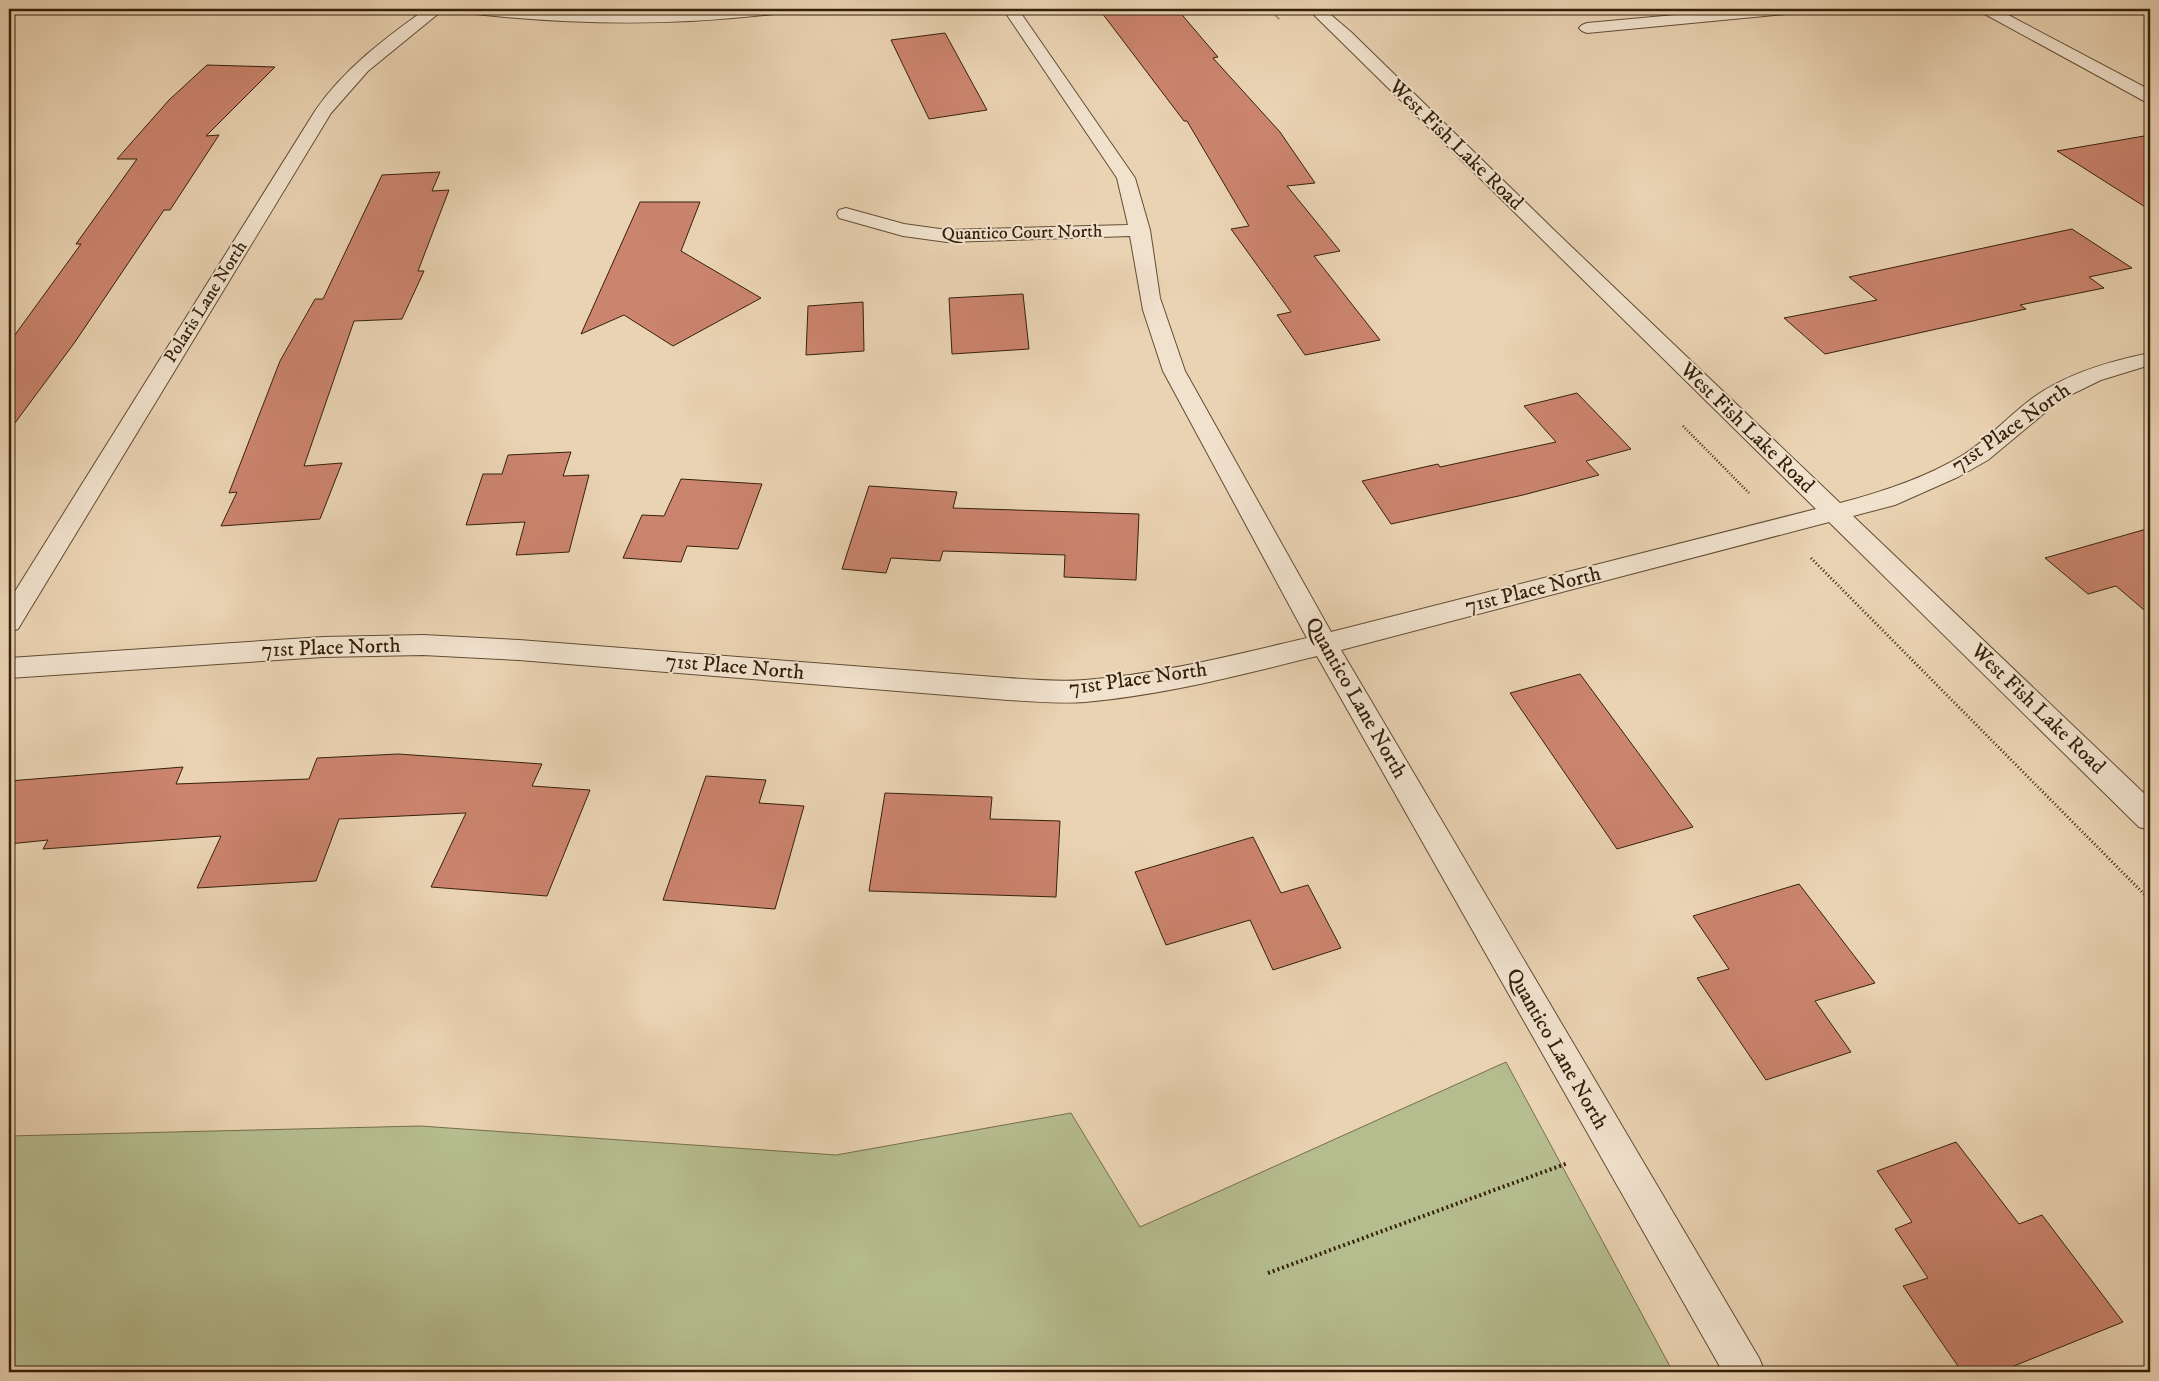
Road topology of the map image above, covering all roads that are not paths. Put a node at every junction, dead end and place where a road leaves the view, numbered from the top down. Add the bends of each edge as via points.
1 (436, 9) edge
2 (475, 9) edge
3 (773, 9) edge
4 (1012, 9) edge
5 (1315, 9) edge
6 (1328, 9) edge
7 (1786, 9) edge
8 (1986, 9) edge
9 (1587, 28) dead end
10 (1345, 35) junction
11 (2150, 97) edge
12 (846, 214) dead end
13 (1140, 230) junction
14 (2150, 359) edge
15 (1834, 513) junction
16 (9, 622) edge
17 (1324, 644) junction
18 (9, 668) edge
19 (2150, 818) edge
20 (1745, 1372) edge

1 - 16 street, Polaris Lane North via 376,53 340,89 324,111
2 - 3 street via 607,19
4 - 13 street, Quantico Lane North via 1126,178
5 - 10 street, West Fish Lake Road
6 - 10 street, West Fish Lake Road
7 - 9 street
8 - 11 street
10 - 15 street, West Fish Lake Road
12 - 13 street, Quantico Court North via 903,230 947,236
13 - 17 street, Quantico Lane North via 1151,301 1159,334 1174,371
14 - 15 street, 71st Place North via 2079,381 2042,402 1971,460 1925,484
15 - 17 street, 71st Place North
15 - 19 street, West Fish Lake Road
17 - 18 street, 71st Place North via 1195,673 1083,691 1008,689 422,645 322,647
17 - 20 street, Quantico Lane North

